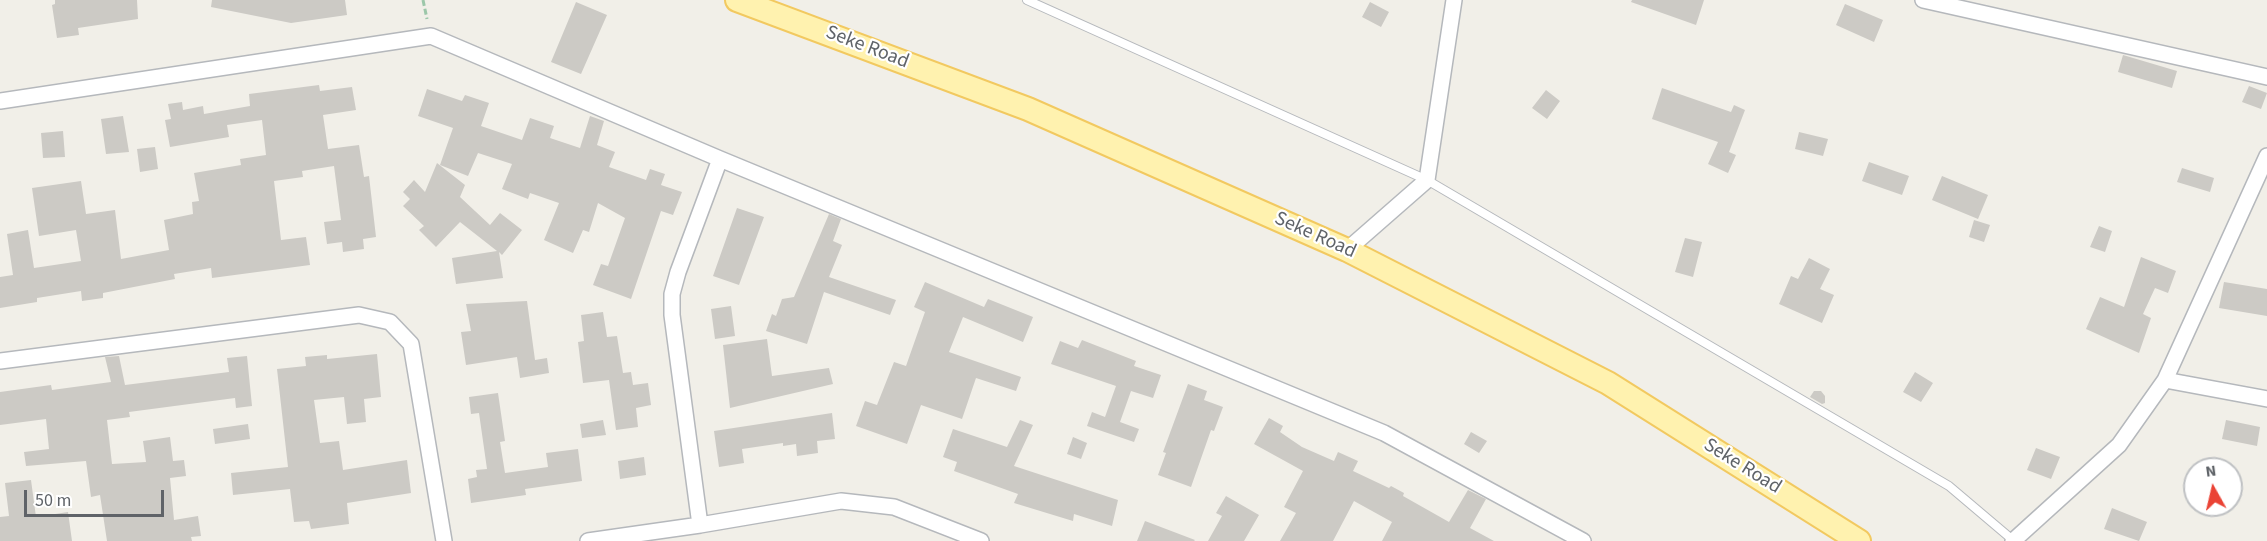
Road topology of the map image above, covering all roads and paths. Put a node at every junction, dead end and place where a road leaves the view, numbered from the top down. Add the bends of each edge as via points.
1 (737, 0) edge
2 (1027, 0) edge
3 (1454, 0) edge
4 (1923, 0) edge
5 (2267, 77) edge
6 (0, 101) edge
7 (2267, 156) edge
8 (720, 159) junction
9 (1427, 180) junction
10 (1347, 250) junction
11 (0, 361) edge
12 (2165, 380) junction
13 (2267, 399) edge
14 (700, 525) junction
15 (444, 541) edge
16 (595, 541) edge
17 (981, 541) edge
18 (1583, 541) edge
19 (1859, 541) edge
20 (2013, 541) edge

1 - 10 main road, Seke Road via 1028,109
2 - 9 lane
3 - 9 street
4 - 5 street
6 - 8 street via 431,36
7 - 12 street
8 - 14 street via 672,294
8 - 18 street via 1384,433
9 - 10 street
9 - 20 lane via 1949,486
10 - 19 main road, Seke Road via 1608,383
11 - 15 street via 359,315 390,322 411,344
12 - 13 street
12 - 20 street via 2119,445
14 - 16 street
14 - 17 street via 841,501 894,507

